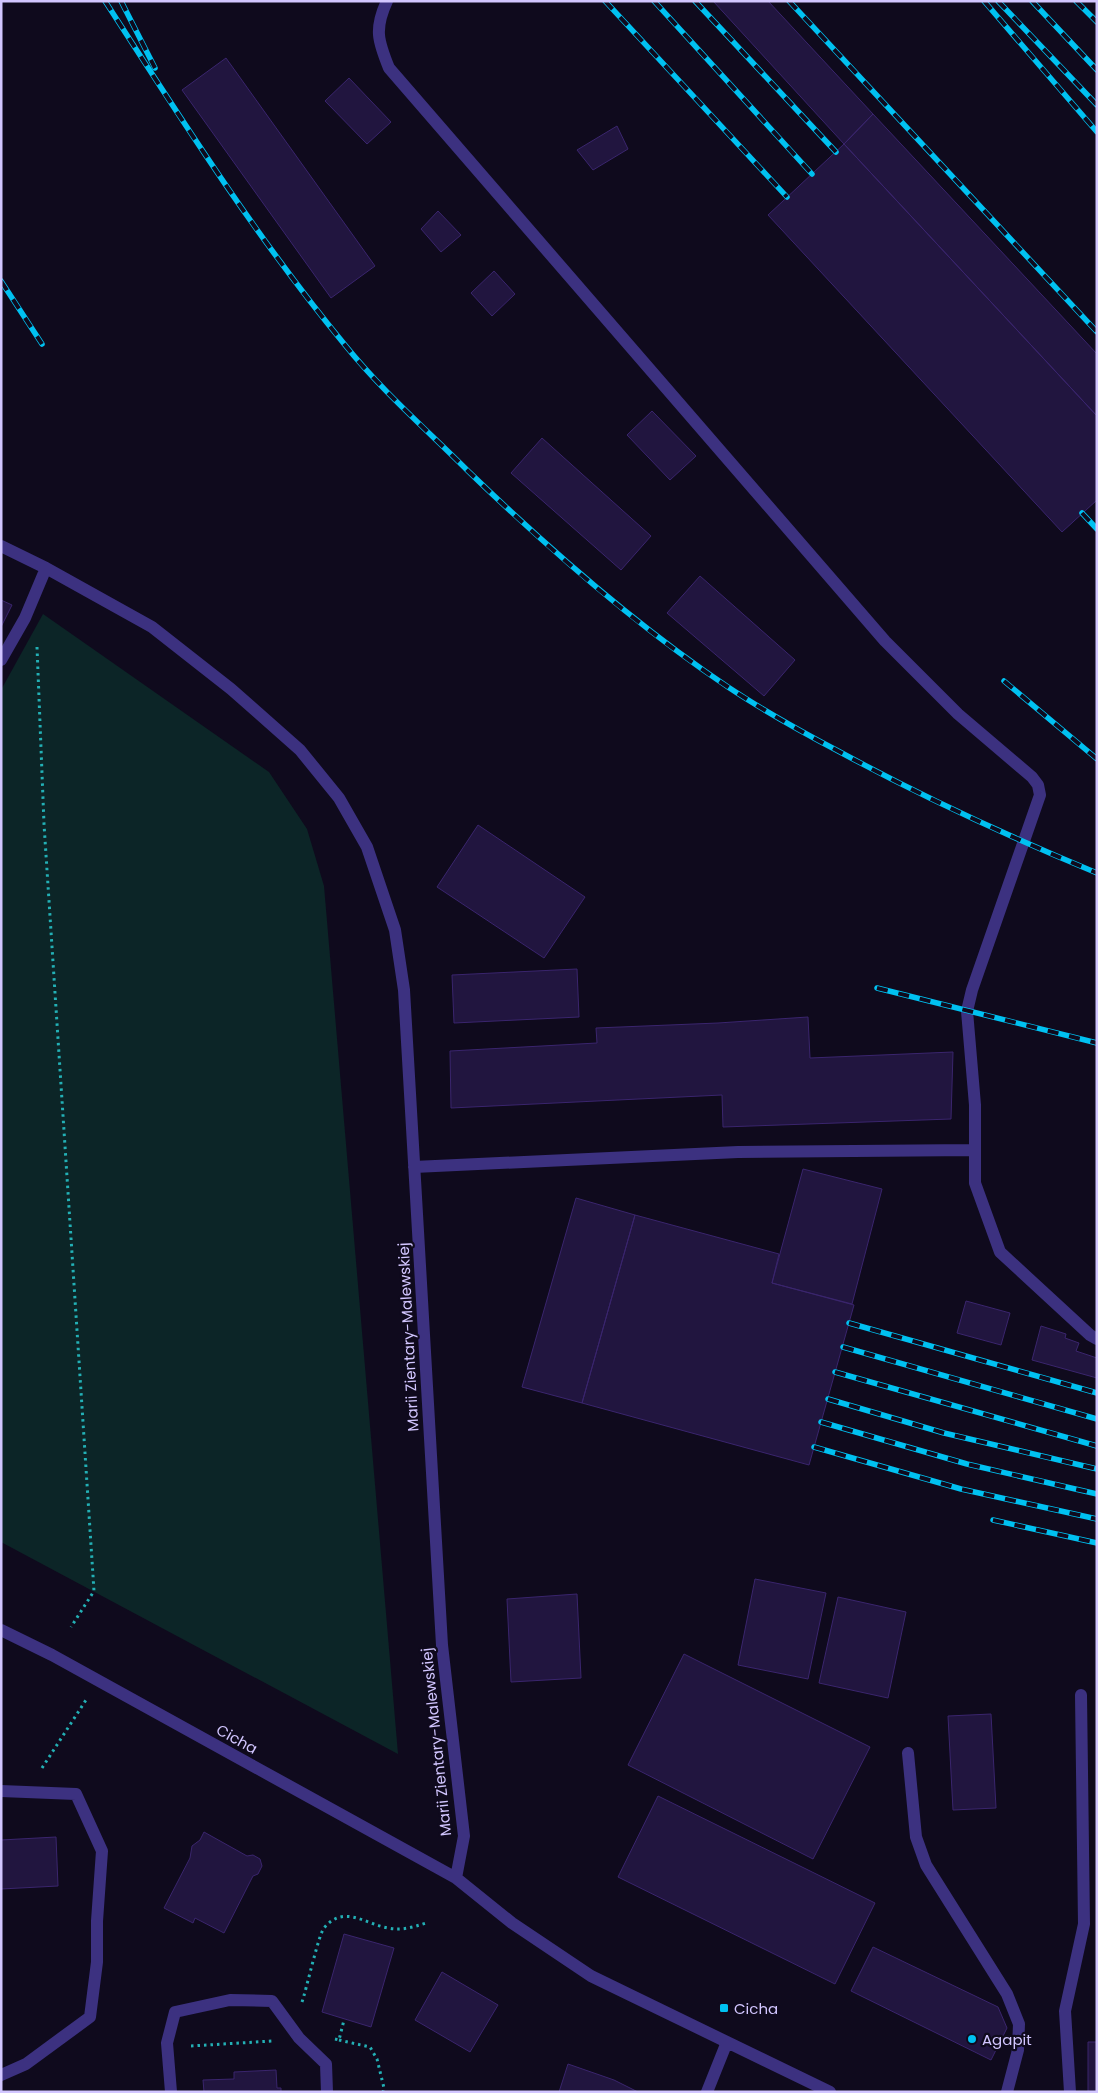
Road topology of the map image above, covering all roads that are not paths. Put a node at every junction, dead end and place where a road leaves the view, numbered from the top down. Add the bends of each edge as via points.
1 (387, 1) edge
2 (1, 546) edge
3 (46, 568) junction
4 (1, 660) edge
5 (975, 1150) junction
6 (414, 1167) junction
7 (1097, 1339) edge
8 (1, 1630) edge
9 (1081, 1695) dead end
10 (908, 1753) dead end
11 (1, 1791) edge
12 (456, 1878) junction
13 (727, 2042) junction
14 (1, 2075) edge
15 (171, 2092) edge
16 (327, 2092) edge
17 (707, 2092) edge
18 (830, 2092) edge
19 (1007, 2092) edge
20 (1070, 2092) edge

1 - 5 street via 379,19 380,45 389,68 885,641 958,714 1024,769 1038,786 1040,795 967,1011 975,1105
2 - 3 street, Marii Zientary-Malewskiej
3 - 4 street via 25,618
3 - 6 street, Marii Zientary-Malewskiej via 152,627 231,689 300,750 340,798 367,847 395,930 404,990
5 - 6 street via 738,1152
5 - 7 street via 975,1183 1000,1252
6 - 12 street, Marii Zientary-Malewskiej via 442,1644 464,1836
8 - 12 street, Cicha
9 - 20 street via 1084,1924 1065,2011
10 - 19 street via 916,1838 926,1865 1007,1994 1019,2024 1018,2050
11 - 14 street via 76,1794 102,1851 96,1921 97,1962 90,2016 26,2064
12 - 13 street via 512,1923 591,1976
13 - 17 street
13 - 18 street
15 - 16 street via 167,2043 175,2012 230,2000 272,2001 299,2038 326,2064

